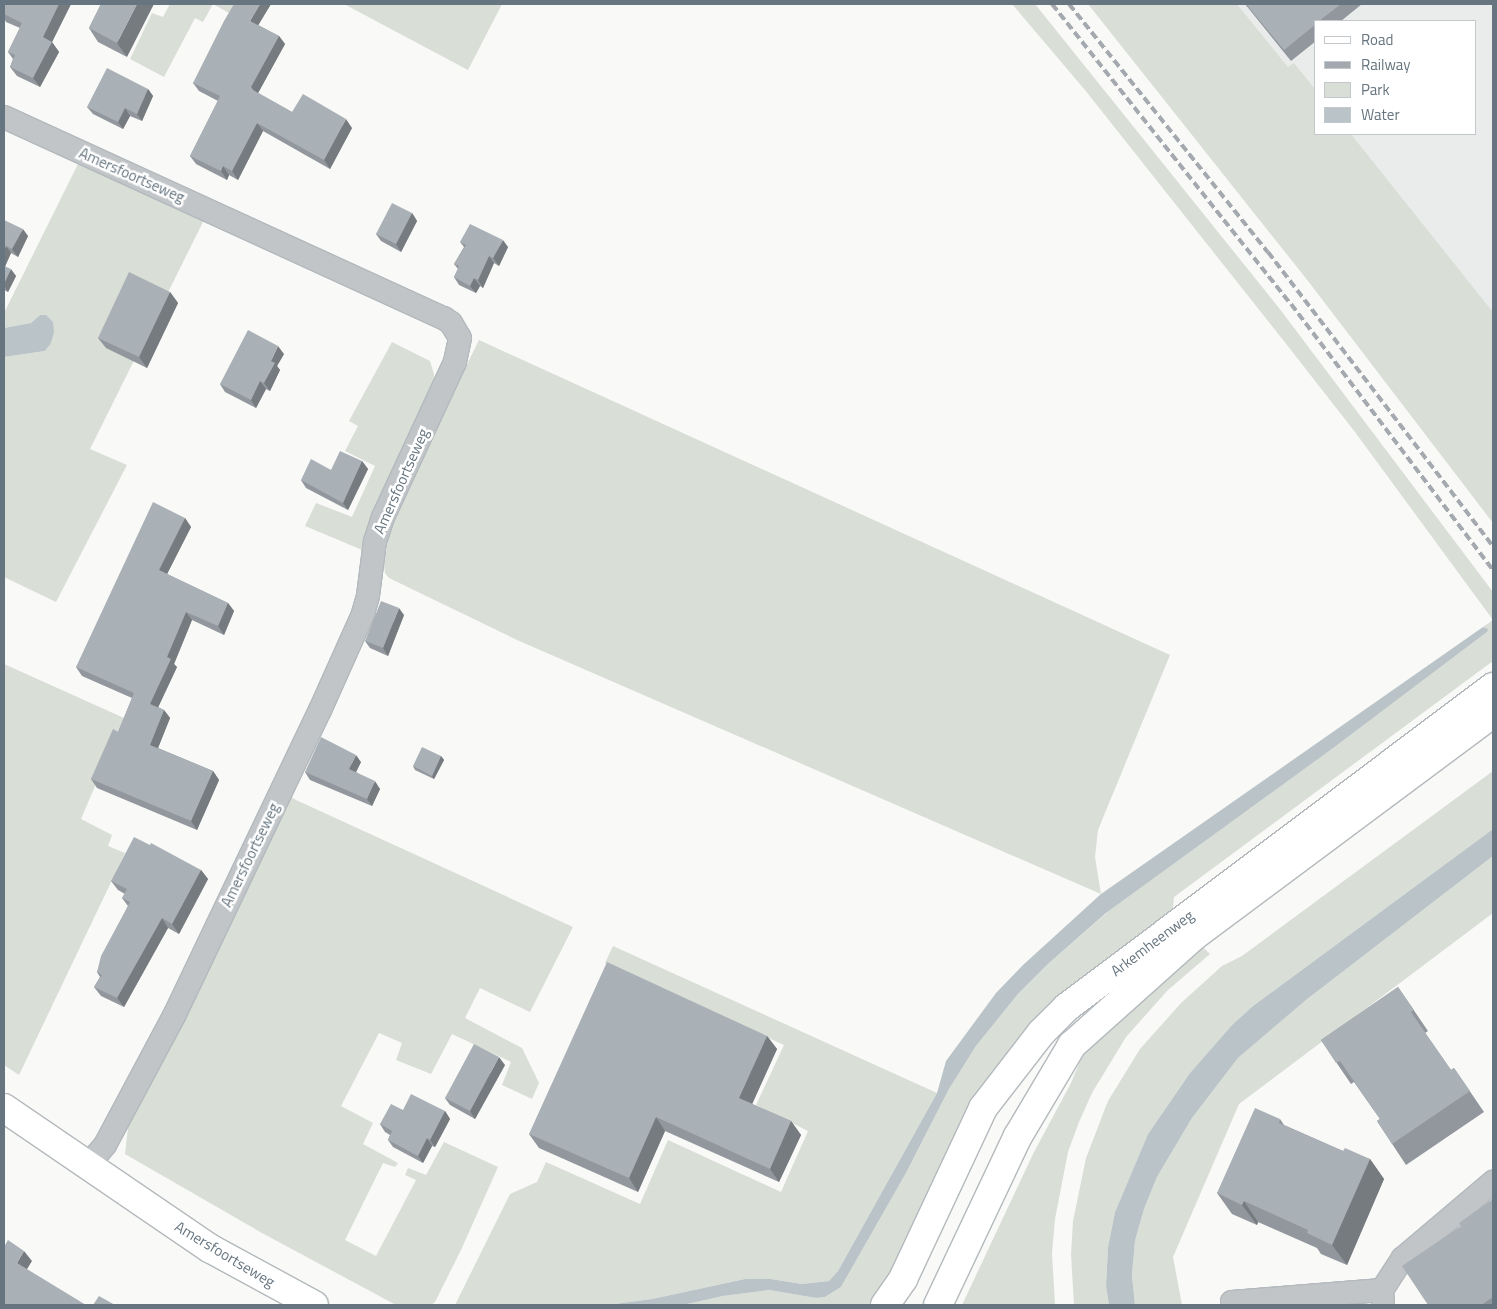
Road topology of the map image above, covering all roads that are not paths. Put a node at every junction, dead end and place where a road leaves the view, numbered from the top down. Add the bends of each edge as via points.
1 (4, 117) edge
2 (1493, 686) edge
3 (1493, 713) edge
4 (4, 1108) edge
5 (88, 1165) junction
6 (1493, 1182) edge
7 (904, 1279) junction
8 (1382, 1297) edge
9 (944, 1300) edge
10 (314, 1305) edge
11 (885, 1305) edge
12 (901, 1305) edge
13 (1232, 1305) edge

1 - 5 street, Amersfoortseweg via 444,318 460,338 455,362 383,518 375,541 368,596 320,710 175,1014 105,1146
2 - 7 main road, Arkemheenweg via 1067,1007 1041,1033 983,1108
3 - 9 main road, Arkemheenweg via 1194,936 1072,1045 1018,1136
4 - 5 main road, Amersfoortseweg
5 - 10 main road, Amersfoortseweg via 211,1249
6 - 8 street via 1403,1258
7 - 11 main road, Arkemheenweg
7 - 12 main road, Arkemheenweg
8 - 13 street via 1232,1302

